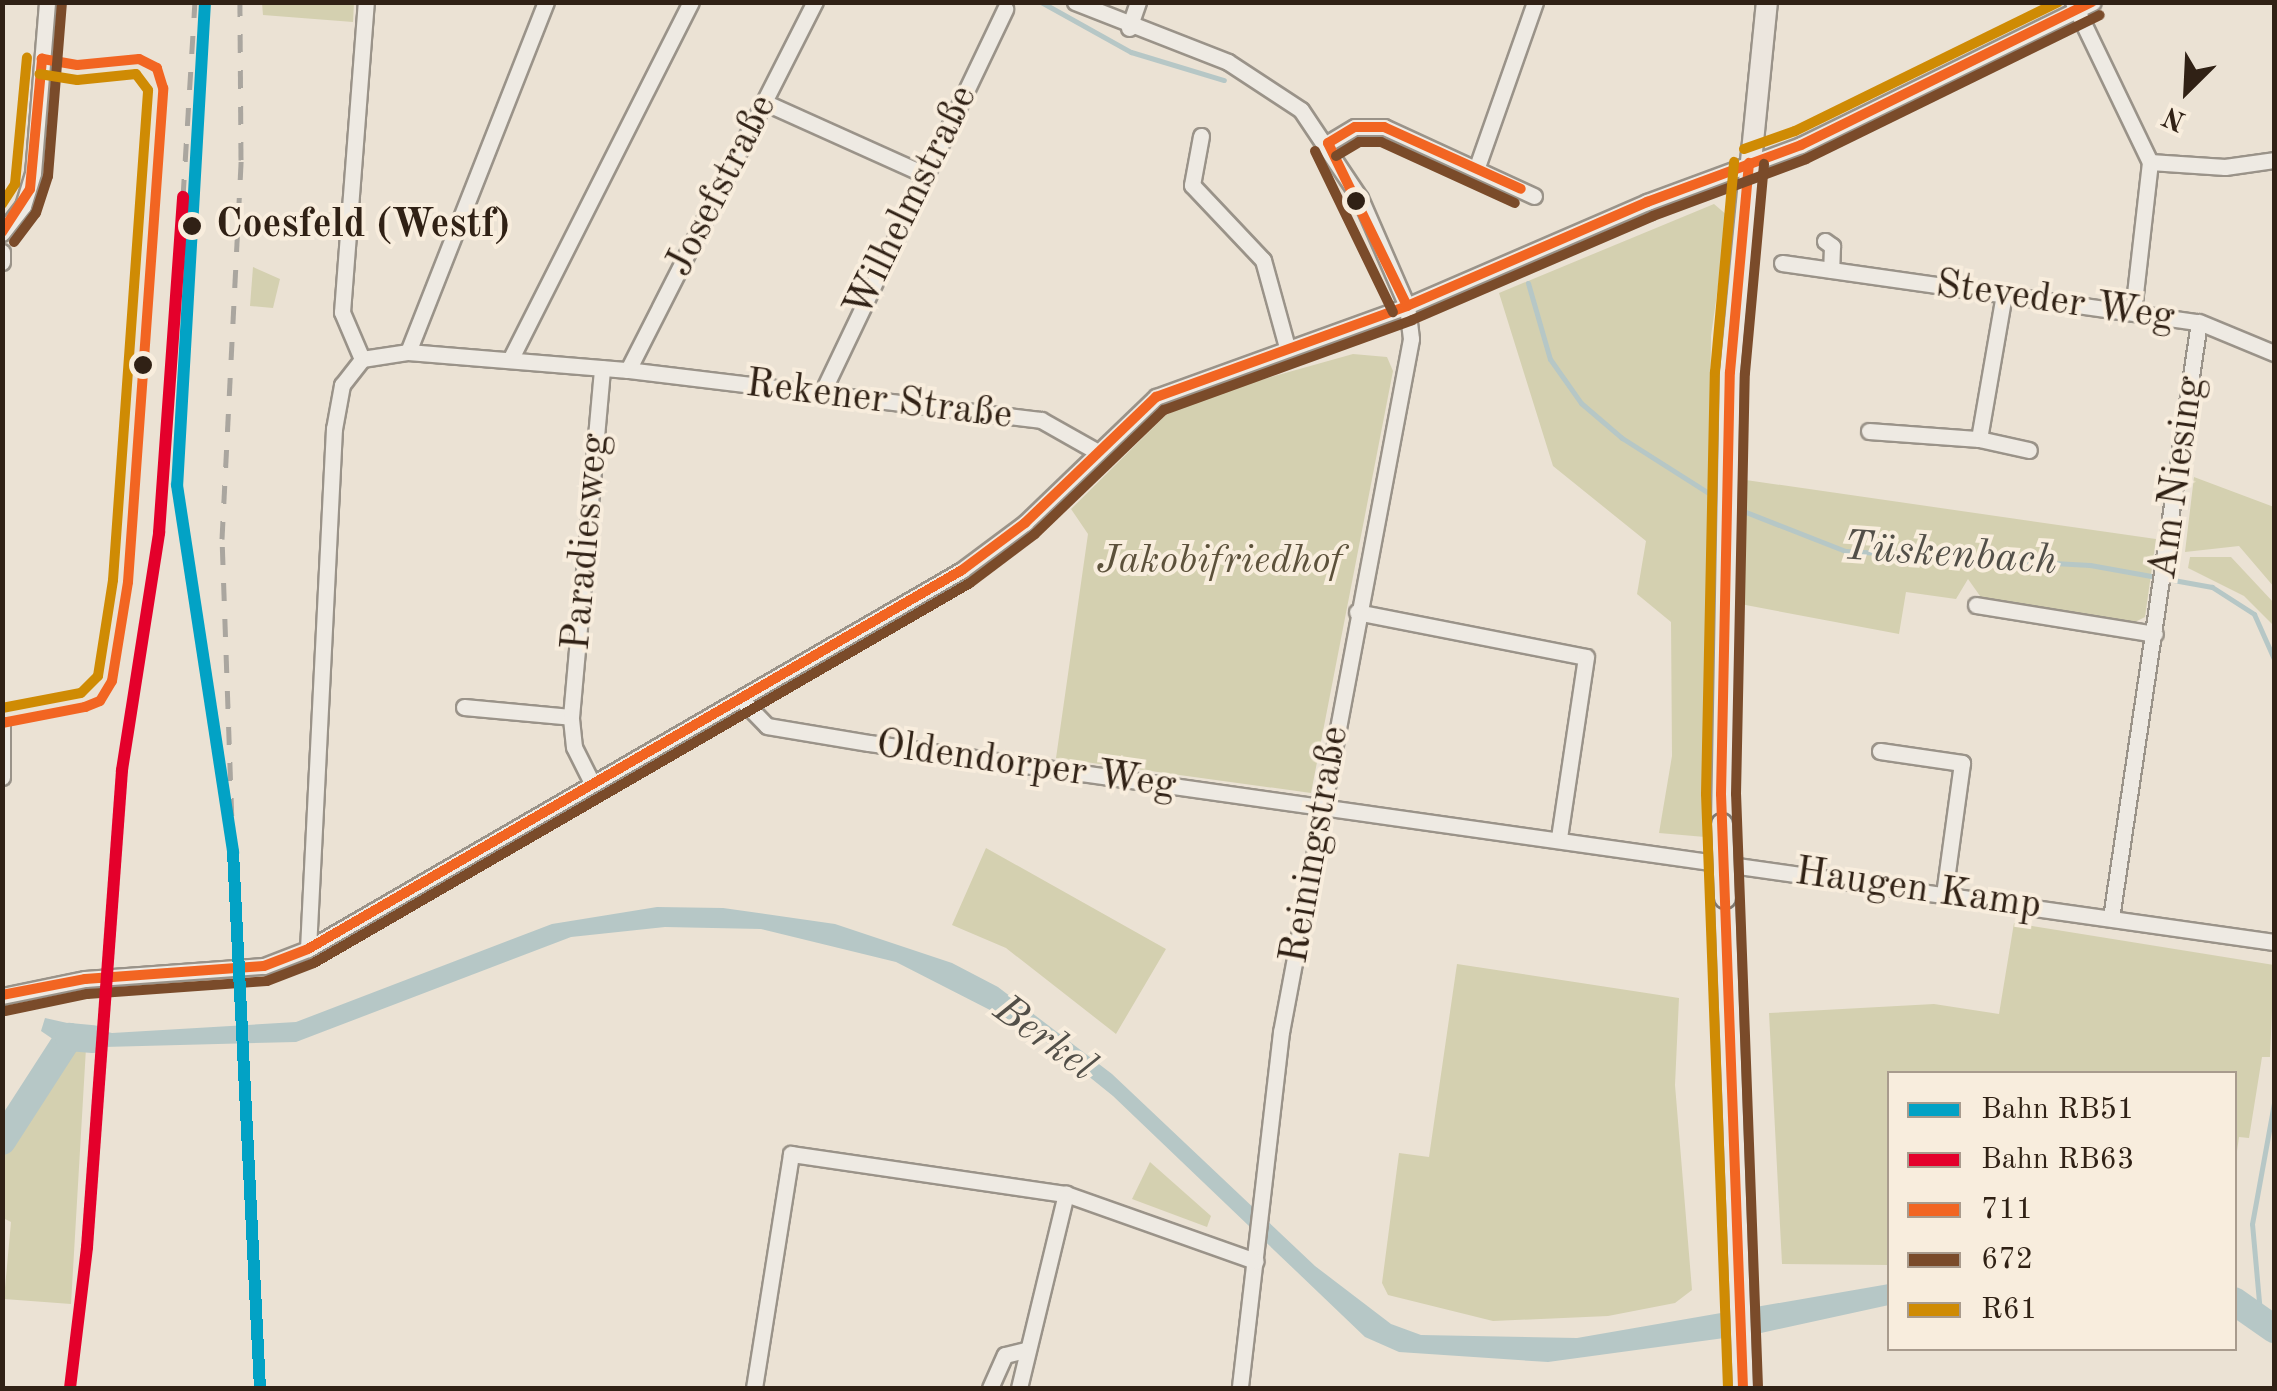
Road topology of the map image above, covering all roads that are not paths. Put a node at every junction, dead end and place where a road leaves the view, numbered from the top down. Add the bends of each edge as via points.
1 (47, 2) edge
2 (366, 2) edge
3 (691, 2) edge
4 (815, 2) edge
5 (1075, 2) edge
6 (1138, 2) edge
7 (1535, 2) edge
8 (1768, 2) edge
9 (2093, 2) edge
10 (545, 3) edge
11 (2075, 7) edge
12 (1005, 9) dead end
13 (1129, 28) junction
14 (766, 103) junction
15 (1201, 136) dead end
16 (1328, 143) junction
17 (2274, 160) edge
18 (2150, 162) junction
19 (1748, 163) junction
20 (1478, 164) junction
21 (926, 176) junction
22 (1534, 196) dead end
23 (2, 233) edge
24 (1825, 240) dead end
25 (2, 252) edge
26 (2, 262) edge
27 (1782, 263) dead end
28 (1830, 270) junction
29 (2004, 294) junction
30 (1407, 306) junction
31 (2133, 311) junction
32 (2199, 322) junction
33 (1287, 348) junction
34 (408, 352) junction
35 (2274, 353) edge
36 (362, 358) junction
37 (510, 360) junction
38 (602, 368) junction
39 (628, 370) junction
40 (822, 394) junction
41 (1870, 431) dead end
42 (1980, 438) junction
43 (2029, 450) dead end
44 (1096, 451) junction
45 (1976, 605) dead end
46 (1357, 612) junction
47 (2155, 634) junction
48 (741, 699) junction
49 (464, 707) dead end
50 (570, 717) junction
51 (2, 726) edge
52 (1880, 751) dead end
53 (2, 777) edge
54 (592, 782) junction
55 (1324, 805) junction
56 (1559, 838) junction
57 (1944, 894) junction
58 (2111, 918) junction
59 (2274, 942) edge
60 (308, 950) junction
61 (3, 995) edge
62 (1066, 1194) junction
63 (1255, 1260) junction
64 (1025, 1350) junction
65 (754, 1388) edge
66 (990, 1388) edge
67 (1019, 1388) edge
68 (1240, 1388) edge
69 (1743, 1388) edge

1 - 23 street via 30,190
2 - 36 street via 342,312
3 - 37 street
4 - 14 street, Josefstraße
5 - 13 street
6 - 13 street
7 - 20 street
8 - 19 main road
9 - 11 street
10 - 34 street
11 - 18 street
11 - 19 street via 1801,144
12 - 21 street, Wilhelmstraße
13 - 16 street via 1248,73 1301,110
14 - 21 street
14 - 39 street, Josefstraße
15 - 33 street via 1192,185 1263,260
16 - 20 street via 1355,127 1384,127
16 - 30 street
17 - 18 street via 2225,167
18 - 31 street
19 - 30 street
19 - 69 main road, bridge via 1724,532 1722,824
20 - 22 street
21 - 40 street, Wilhelmstraße
24 - 28 street via 1832,246
25 - 26 street
27 - 28 street, Steveder Weg
28 - 29 street, Steveder Weg
29 - 31 street, Steveder Weg
29 - 42 street
30 - 33 street
30 - 46 street, Reiningstraße via 1410,355
31 - 32 street, Steveder Weg
32 - 35 street, Steveder Weg
32 - 47 street, Am Niesing
33 - 44 street via 1156,397
34 - 36 street, Rekener Straße
34 - 37 street, Rekener Straße
36 - 60 street via 342,385 334,429
37 - 38 street, Rekener Straße
38 - 39 street, Rekener Straße
38 - 50 street, Paradiesweg
39 - 40 street, Rekener Straße
40 - 44 street, Rekener Straße via 1042,420
41 - 42 street
42 - 43 street
44 - 48 street via 1025,523 962,570
45 - 47 street, Am Niesing
46 - 55 street, Reiningstraße
46 - 56 street via 1586,657
47 - 58 street, Am Niesing
48 - 54 street
48 - 55 street, Oldendorper Weg via 768,726
49 - 50 street
50 - 54 street, Paradiesweg via 574,747
51 - 53 street
52 - 57 street via 1962,762
54 - 60 street
55 - 56 street, Haugen Kamp
55 - 63 street, Reiningstraße via 1282,1032
56 - 57 street, Haugen Kamp
57 - 58 street, Haugen Kamp
58 - 59 street, Haugen Kamp
60 - 61 street via 264,966 106,978
62 - 63 street
62 - 64 street
62 - 65 street via 791,1154
63 - 68 street, Reiningstraße
64 - 66 street via 1005,1354
64 - 67 street

